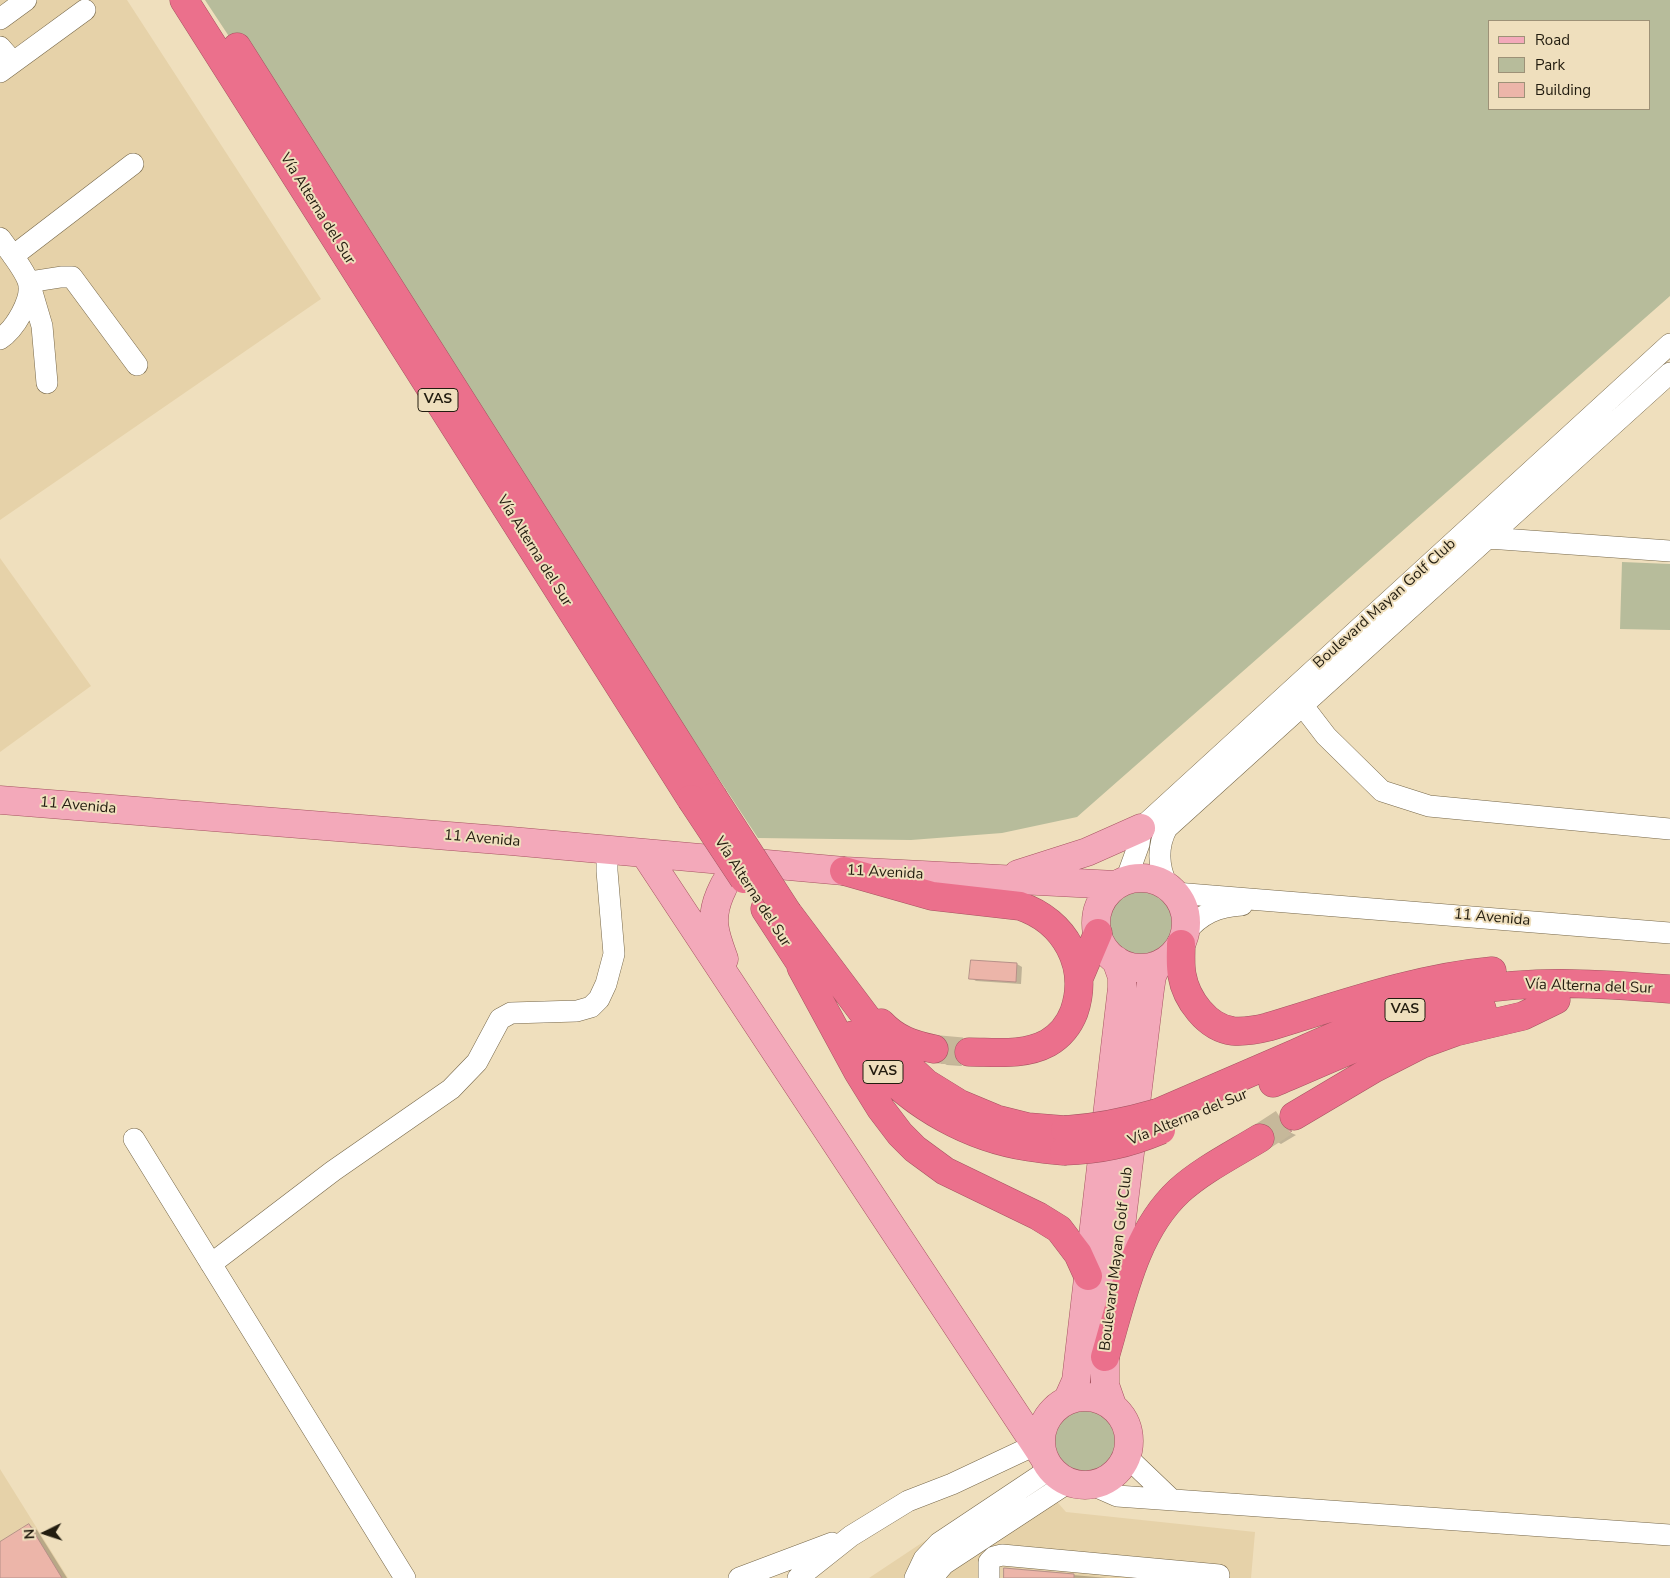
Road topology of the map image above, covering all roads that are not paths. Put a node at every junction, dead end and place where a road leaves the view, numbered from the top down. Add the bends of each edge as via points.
1 (26, 0) edge
2 (184, 0) edge
3 (207, 0) edge
4 (85, 10) dead end
5 (0, 19) edge
6 (4, 60) edge
7 (133, 164) dead end
8 (0, 238) edge
9 (13, 256) junction
10 (28, 282) junction
11 (0, 339) edge
12 (1670, 344) edge
13 (137, 365) dead end
14 (1670, 373) edge
15 (48, 383) dead end
16 (1488, 538) junction
17 (1670, 551) edge
18 (1303, 706) junction
19 (702, 798) junction
20 (0, 800) edge
21 (1141, 828) junction
22 (1670, 829) edge
23 (606, 851) junction
24 (645, 854) junction
25 (759, 863) junction
26 (844, 871) junction
27 (964, 877) junction
28 (1000, 879) junction
29 (1121, 883) junction
30 (1171, 889) junction
31 (1314, 903) junction
32 (783, 915) junction
33 (1098, 923) junction
34 (1670, 933) edge
35 (1183, 939) junction
36 (1116, 960) junction
37 (1158, 965) junction
38 (801, 967) junction
39 (1079, 978) junction
40 (1619, 985) junction
41 (734, 989) junction
42 (1670, 990) edge
43 (1556, 1000) junction
44 (1670, 1005) edge
45 (934, 1050) tunnel mouth
46 (969, 1052) tunnel mouth
47 (1294, 1116) tunnel mouth
48 (1159, 1121) junction
49 (1260, 1138) tunnel mouth
50 (134, 1139) dead end
51 (1064, 1140) junction
52 (211, 1264) junction
53 (1088, 1276) junction
54 (1105, 1357) junction
55 (990, 1376) junction
56 (1063, 1402) junction
57 (1112, 1405) junction
58 (1127, 1457) junction
59 (1058, 1468) junction
60 (1172, 1500) junction
61 (851, 1536) junction
62 (1670, 1536) edge
63 (1219, 1575) dead end
64 (405, 1578) edge
65 (739, 1578) edge
66 (798, 1578) edge
67 (915, 1578) edge
68 (932, 1578) edge
69 (989, 1578) edge

1 - 5 street
2 - 19 highway, Vía Alterna del Sur / VAS
3 - 19 highway, Vía Alterna del Sur / VAS
4 - 6 street
7 - 9 street
8 - 9 street
9 - 10 street
10 - 11 street via 27,304 18,321
10 - 13 street via 72,277
10 - 15 street via 42,326
12 - 21 street, Boulevard Mayan Golf Club
14 - 16 street, Boulevard Mayan Golf Club
16 - 17 street
16 - 18 street, Boulevard Mayan Golf Club
18 - 22 street via 1326,736 1382,791 1428,806
18 - 30 street, Boulevard Mayan Golf Club via 1167,828 1160,850 1163,876
19 - 32 highway, Vía Alterna del Sur / VAS, bridge
20 - 23 main road, 11 Avenida
21 - 28 main road via 1087,852
21 - 29 street via 1139,844
23 - 24 main road, 11 Avenida
23 - 52 street via 614,954 599,1000 591,1007 577,1011 511,1013 500,1019 477,1062 451,1089 333,1171
24 - 25 main road, 11 Avenida
24 - 41 main road
25 - 26 main road, 11 Avenida
25 - 41 main road via 730,877 723,886 713,918 714,932
26 - 27 main road, 11 Avenida
26 - 39 highway via 932,896 1005,903 1032,910 1057,928 1066,939 1074,954
27 - 28 main road, 11 Avenida
27 - 33 main road, 11 Avenida via 1075,894 1084,899
28 - 29 main road, 11 Avenida
29 - 30 main road via 1147,878 1158,880
29 - 33 main road via 1102,902
30 - 31 street, 11 Avenida
30 - 35 main road via 1185,912
31 - 34 street, 11 Avenida
31 - 35 street, 11 Avenida via 1224,907 1199,918
32 - 38 highway, Vía Alterna del Sur / VAS
32 - 45 highway via 888,1030 917,1046
32 - 51 highway, Vía Alterna del Sur / VAS via 891,1050 926,1083 960,1104 996,1119
33 - 36 main road via 1108,953
33 - 39 highway
35 - 37 main road via 1175,953
35 - 40 highway via 1182,975 1189,997 1214,1024 1232,1031 1268,1027 1401,988 1472,973 1552,971
36 - 37 main road via 1136,968
36 - 53 main road, Boulevard Mayan Golf Club via 1122,988
37 - 54 main road, Boulevard Mayan Golf Club via 1150,989
38 - 51 highway, Vía Alterna del Sur / VAS via 873,1062 922,1105 954,1123 1028,1147
38 - 53 highway via 858,1072 900,1134 945,1171 1038,1216 1059,1230 1078,1254
39 - 46 highway via 1072,1018 1052,1040 1018,1052
40 - 42 highway, Vía Alterna del Sur / VAS
40 - 48 highway, Vía Alterna del Sur / VAS via 1520,984 1470,991 1427,1002 1343,1032
41 - 55 main road
43 - 44 highway, Vía Alterna del Sur / VAS
43 - 47 highway via 1523,1016 1422,1044
43 - 48 highway, Vía Alterna del Sur / VAS via 1466,1011 1408,1028
48 - 51 highway, Vía Alterna del Sur / VAS, bridge via 1134,1141 1114,1146 1091,1150
49 - 54 highway via 1186,1186 1154,1222 1135,1260
50 - 52 street
52 - 64 street
53 - 56 main road, Boulevard Mayan Golf Club via 1076,1381
54 - 57 main road, Boulevard Mayan Golf Club via 1105,1385
55 - 56 main road via 1013,1399 1024,1405 1038,1407
55 - 59 main road
56 - 57 main road via 1079,1396 1091,1396
56 - 59 main road, Boulevard Mayan Golf Club via 1050,1414 1042,1430 1041,1447
57 - 58 main road via 1126,1423 1130,1446
58 - 59 main road via 1113,1476 1103,1482
58 - 60 street
59 - 60 street via 1117,1496
59 - 61 street via 989,1466 908,1501
59 - 67 street via 939,1543 924,1559
59 - 68 street via 944,1564
60 - 62 street
61 - 65 street
61 - 66 street
63 - 69 street via 1002,1555 989,1562

